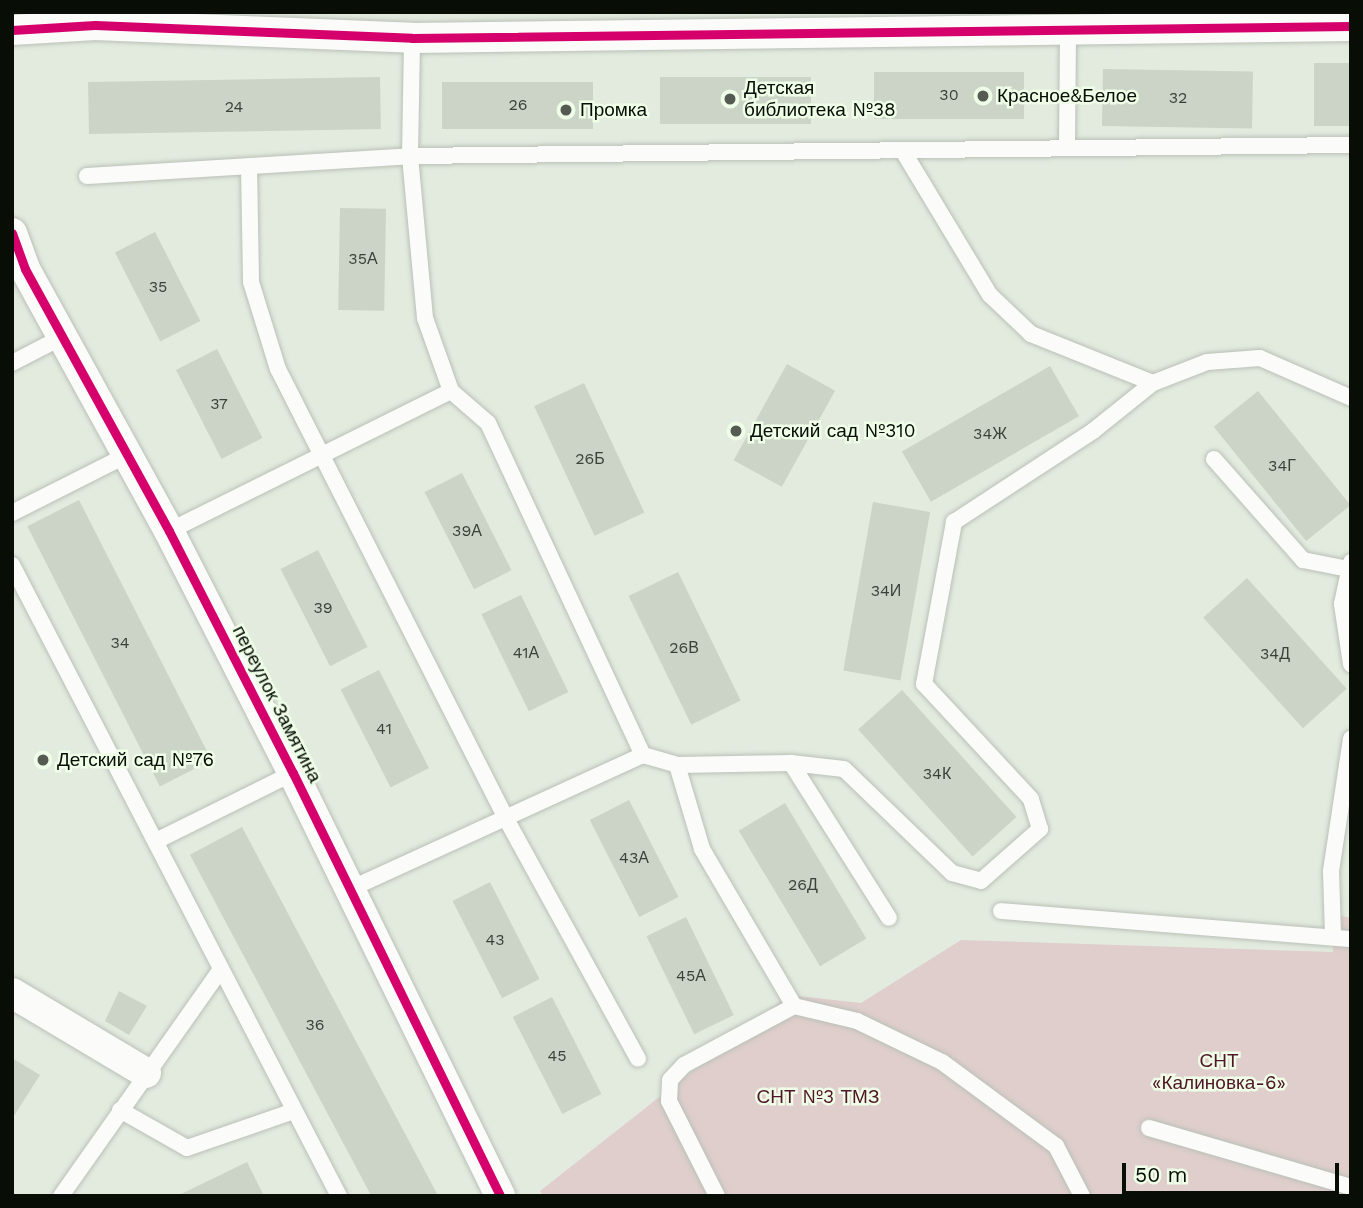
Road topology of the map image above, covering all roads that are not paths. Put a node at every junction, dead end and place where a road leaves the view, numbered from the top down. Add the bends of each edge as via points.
1 (1288, 19) edge
2 (269, 23) edge
3 (1351, 26) edge
4 (1068, 29) junction
5 (12, 30) edge
6 (412, 37) junction
7 (1351, 145) edge
8 (1067, 148) junction
9 (903, 150) junction
10 (410, 156) junction
11 (250, 166) junction
12 (87, 176) dead end
13 (12, 233) edge
14 (64, 337) junction
15 (12, 363) edge
16 (1153, 383) junction
17 (451, 391) junction
18 (1351, 398) edge
19 (127, 455) junction
20 (319, 456) junction
21 (1214, 459) dead end
22 (12, 513) edge
23 (169, 531) junction
24 (12, 565) edge
25 (1349, 566) edge
26 (1351, 664) edge
27 (1351, 738) edge
28 (643, 755) junction
29 (791, 763) junction
30 (677, 765) junction
31 (293, 773) junction
32 (504, 815) junction
33 (158, 840) junction
34 (350, 889) junction
35 (1001, 911) dead end
36 (889, 918) dead end
37 (1333, 935) junction
38 (1351, 939) edge
39 (220, 971) junction
40 (12, 993) edge
41 (794, 1006) junction
42 (638, 1059) dead end
43 (146, 1073) junction
44 (120, 1110) junction
45 (294, 1111) junction
46 (1149, 1128) dead end
47 (1351, 1187) edge
48 (61, 1196) edge
49 (339, 1196) edge
50 (500, 1196) edge
51 (717, 1196) edge
52 (1082, 1196) edge

1 - 3 street
1 - 4 street
2 - 5 street
2 - 6 street
4 - 6 street
4 - 8 lane
6 - 10 lane
7 - 8 lane
8 - 9 lane
9 - 10 lane
9 - 16 lane via 990,295 1031,334
10 - 11 lane
10 - 17 lane via 425,318
11 - 12 lane
11 - 20 lane via 251,282 278,369
13 - 14 street, переулок Замятина via 25,269
14 - 15 lane
14 - 19 street, переулок Замятина
16 - 18 lane via 1208,362 1260,358
16 - 29 lane via 1093,431 954,522 924,684 1031,799 1040,829 981,881 952,873 844,769
17 - 20 lane
17 - 28 lane via 488,423
19 - 22 lane
19 - 23 street, переулок Замятина
20 - 23 lane
20 - 32 lane
21 - 25 lane via 1303,560
23 - 31 street, переулок Замятина
24 - 33 lane
25 - 26 lane via 1342,604
27 - 37 lane via 1331,871
28 - 30 lane
28 - 32 lane
29 - 30 lane
29 - 36 lane
30 - 41 lane via 702,849
31 - 33 lane
31 - 34 street, переулок Замятина
32 - 34 lane
32 - 42 lane
33 - 39 lane
34 - 50 street, переулок Замятина
35 - 37 lane
37 - 38 lane
39 - 43 lane
39 - 45 lane
40 - 43 street
41 - 51 lane via 684,1065 670,1080 668,1101
41 - 52 lane via 857,1021 942,1062 1056,1146
43 - 44 lane
44 - 45 lane via 187,1148
44 - 48 lane
45 - 49 lane
46 - 47 lane

